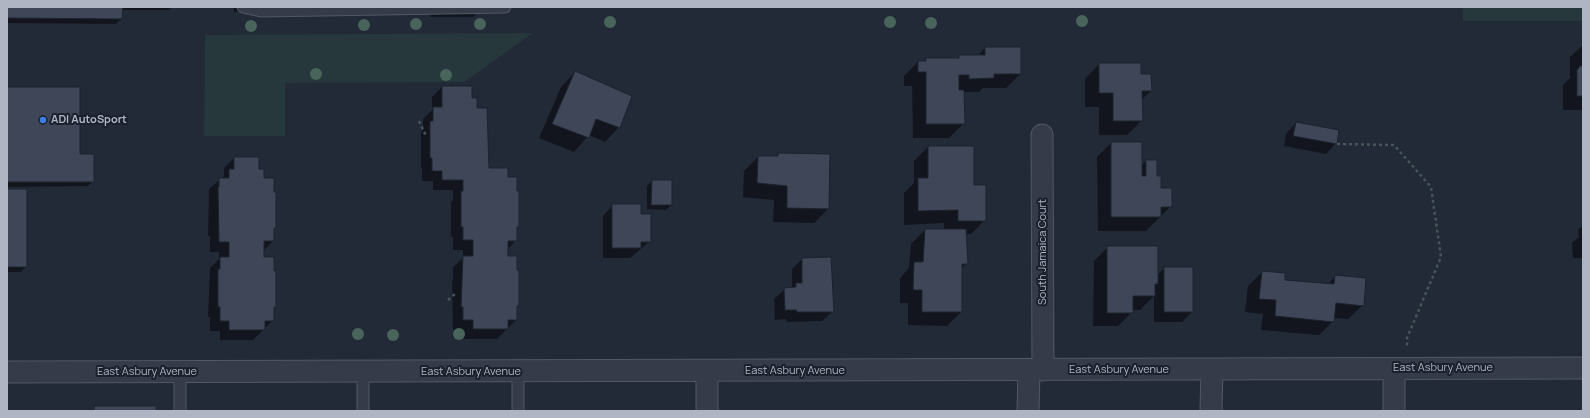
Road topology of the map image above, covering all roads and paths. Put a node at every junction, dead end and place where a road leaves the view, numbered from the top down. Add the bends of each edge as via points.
1 (243, 7) edge
2 (505, 7) edge
3 (419, 121) dead end
4 (1042, 135) dead end
5 (426, 136) dead end
6 (1337, 144) dead end
7 (456, 293) dead end
8 (448, 300) dead end
9 (1583, 368) edge
10 (1212, 369) junction
11 (1400, 369) junction
12 (1036, 370) junction
13 (707, 371) junction
14 (7, 372) edge
15 (180, 372) junction
16 (363, 372) junction
17 (518, 372) junction
18 (180, 411) edge
19 (363, 411) edge
20 (518, 411) edge
21 (707, 411) edge
22 (1028, 411) edge
23 (1212, 411) edge
24 (1394, 411) edge

1 - 2 lane via 261,11
3 - 5 path
4 - 12 street, South Jamaica Court
6 - 11 path via 1394,145 1431,187 1441,257 1407,338
7 - 8 path
9 - 11 street, East Asbury Avenue
10 - 11 street, East Asbury Avenue
10 - 12 street, East Asbury Avenue
10 - 23 street
11 - 24 street
12 - 13 street, East Asbury Avenue
12 - 22 street, South Jamaica Court
13 - 17 street, East Asbury Avenue
13 - 21 street
14 - 15 street, East Asbury Avenue
15 - 16 street, East Asbury Avenue
15 - 18 lane
16 - 17 street, East Asbury Avenue
16 - 19 lane
17 - 20 lane

